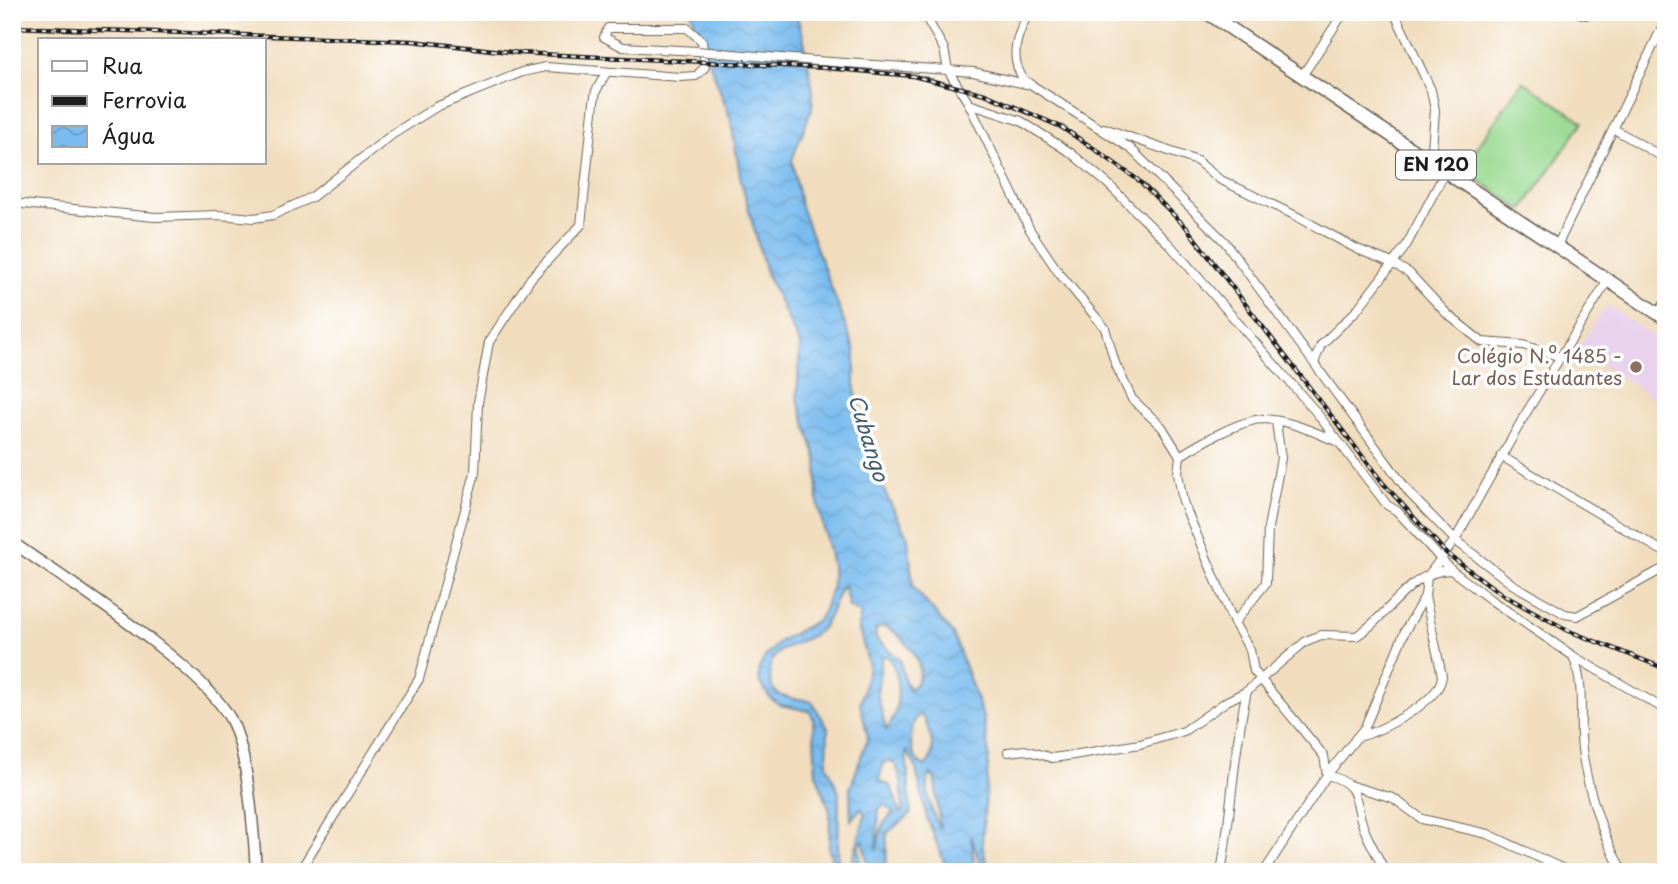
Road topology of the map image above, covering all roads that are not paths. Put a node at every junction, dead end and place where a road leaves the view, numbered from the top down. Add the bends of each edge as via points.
1 (923, 12) edge
2 (1029, 12) edge
3 (1206, 12) edge
4 (1344, 12) edge
5 (1394, 12) edge
6 (1576, 12) edge
7 (1593, 12) edge
8 (1666, 19) edge
9 (1663, 32) edge
10 (948, 70) junction
11 (606, 73) junction
12 (1302, 76) junction
13 (1029, 85) junction
14 (969, 104) junction
15 (1099, 127) junction
16 (1614, 129) junction
17 (1666, 159) edge
18 (1431, 162) junction
19 (1445, 172) junction
20 (12, 203) edge
21 (1557, 246) junction
22 (1392, 263) junction
23 (1608, 280) junction
24 (1666, 302) edge
25 (1662, 316) edge
26 (1560, 357) junction
27 (1314, 363) junction
28 (1276, 422) junction
29 (1339, 442) junction
30 (1180, 456) junction
31 (1502, 456) junction
32 (1455, 540) junction
33 (12, 542) edge
34 (1666, 553) edge
35 (1439, 558) junction
36 (1666, 567) edge
37 (1451, 570) junction
38 (1427, 578) junction
39 (1424, 596) junction
40 (1234, 623) junction
41 (1573, 656) junction
42 (1260, 680) junction
43 (1247, 691) junction
44 (1666, 710) edge
45 (1356, 738) junction
46 (1008, 752) dead end
47 (1327, 775) junction
48 (1349, 785) junction
49 (256, 872) edge
50 (299, 872) edge
51 (1221, 872) edge
52 (1264, 872) edge
53 (1385, 872) edge
54 (1570, 872) edge
55 (1624, 872) edge

1 - 10 street via 944,49
2 - 13 street via 1014,49 1018,73
3 - 12 main road, EN 120
4 - 12 street
5 - 18 street via 1431,90 1435,110
6 - 7 street
8 - 9 street
9 - 16 street
10 - 11 street, bridge via 816,61 697,51 615,45 603,35 608,28 687,28 702,41 705,63 699,74 691,77
10 - 13 street
10 - 14 street
11 - 20 street via 547,67 522,72 436,107 312,197 273,215 161,217
11 - 50 street via 594,102 581,225 531,278 489,342 478,403 475,473 419,679
12 - 18 main road, EN 120
13 - 15 street
14 - 29 street via 1033,128 1108,184 1170,245
14 - 30 street via 1031,230 1059,273 1105,328 1132,400 1162,427
15 - 22 street via 1197,160 1219,179
15 - 27 street via 1130,148 1226,242
16 - 17 street
16 - 21 street
18 - 19 main road, EN 120
19 - 21 main road, EN 120
19 - 22 street via 1406,246
21 - 23 main road, EN 120
22 - 26 street via 1409,273 1447,314 1482,342 1523,345
22 - 27 street via 1356,311 1321,345
23 - 25 main road, EN 120
23 - 26 street
24 - 25 street
26 - 31 street
27 - 32 street via 1410,494
28 - 29 street
28 - 30 street via 1261,419 1221,432
28 - 40 street via 1280,458 1268,528 1266,583
29 - 35 street via 1387,505
30 - 40 street via 1183,502
31 - 32 street
31 - 34 street
32 - 35 street
32 - 36 street via 1512,584 1565,614 1577,616
33 - 49 main road via 155,646 193,677 230,717 242,756
35 - 37 street
35 - 38 street
37 - 38 street
37 - 41 street
38 - 39 street
38 - 42 street via 1416,582 1362,633 1321,635 1306,641
39 - 45 street
39 - 45 street via 1442,676 1440,687 1431,699
40 - 42 street
41 - 44 street
41 - 55 street via 1581,686 1586,768 1600,819
42 - 43 street
42 - 47 street via 1324,756
43 - 46 street via 1189,729 1150,741 1052,758 1030,751
43 - 51 street
45 - 47 street
47 - 48 street
47 - 52 street
48 - 53 street via 1359,799 1363,828
48 - 54 street via 1381,792 1422,819 1488,835

